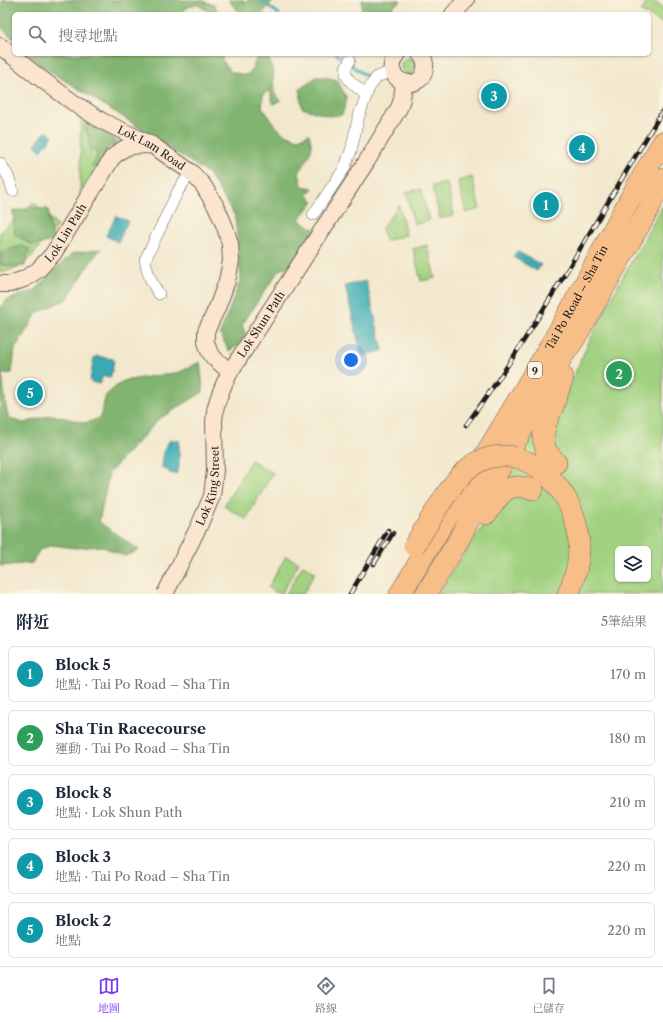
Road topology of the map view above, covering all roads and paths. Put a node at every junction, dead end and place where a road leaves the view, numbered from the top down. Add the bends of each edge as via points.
1 (466, 0) edge
2 (455, 12) edge
3 (0, 46) edge
4 (12, 55) edge
5 (13, 56) edge
6 (396, 56) edge
7 (425, 58) edge
8 (350, 60) dead end
9 (392, 71) junction
10 (404, 82) junction
11 (366, 95) junction
12 (102, 121) junction
13 (663, 142) edge
14 (152, 145) junction
15 (112, 158) junction
16 (0, 163) edge
17 (191, 172) junction
18 (663, 179) edge
19 (13, 191) dead end
20 (313, 215) dead end
21 (0, 284) edge
22 (159, 294) dead end
23 (574, 340) junction
24 (230, 372) junction
25 (556, 463) dead end
26 (533, 489) dead end
27 (456, 543) junction
28 (165, 594) edge
29 (385, 594) edge
30 (400, 594) edge
31 (426, 594) edge
32 (568, 594) edge

1 - 2 street
3 - 4 street, Lok Lam Road
5 - 12 street, Lok Lam Road via 57,91
6 - 9 street
7 - 10 street via 423,76 414,82
8 - 11 street via 346,75
9 - 10 street via 398,80
9 - 11 street via 377,77
10 - 24 street, Lok Shun Path via 399,108
11 - 20 street via 344,169
12 - 14 street, Lok Lam Road
12 - 15 street, Lok Lin Path via 113,139
13 - 30 highway, Tai Po Road – Sha Tin / 9 via 571,309
14 - 15 street, Lok Lin Path via 128,146
14 - 17 street, Lok Lam Road
15 - 21 street, Lok Lin Path via 53,254 38,270 24,279 10,284
16 - 19 street
17 - 22 street, Lok Lam Road via 178,191 145,260 150,279
17 - 24 street via 203,185 217,208 230,244 231,261 227,281 206,331 206,342 214,358
18 - 23 highway, Tai Po Road – Sha Tin / 9
23 - 25 highway via 543,437 546,451
23 - 27 highway, Tai Po Road – Sha Tin / 9
24 - 28 street, Lok King Street, bridge via 214,411 215,471 212,496
26 - 27 highway via 512,487 502,492 480,522
27 - 31 highway, Tai Po Road – Sha Tin / 9
29 - 32 highway, bridge via 460,475 468,467 495,456 528,461 548,475 567,501 574,517 579,541 575,575

